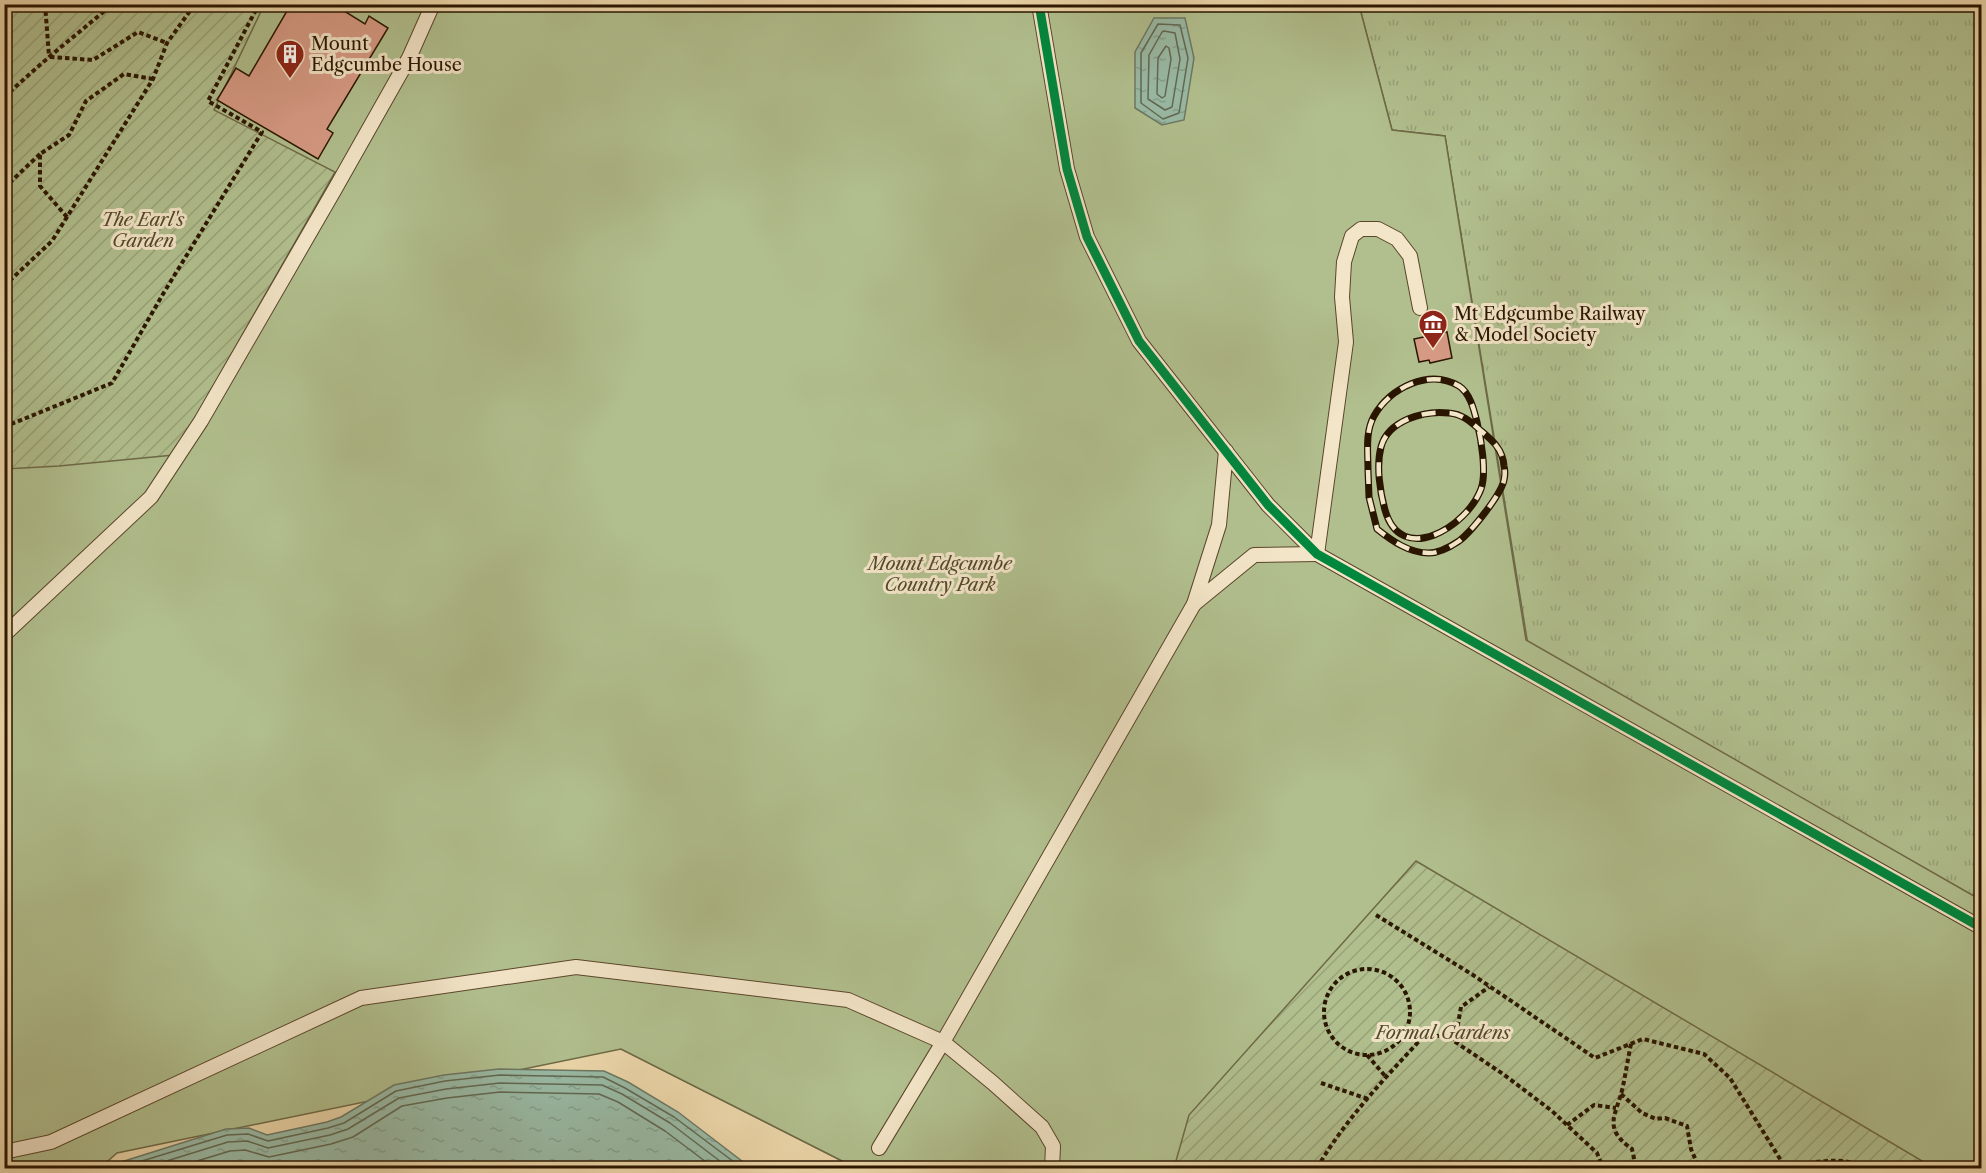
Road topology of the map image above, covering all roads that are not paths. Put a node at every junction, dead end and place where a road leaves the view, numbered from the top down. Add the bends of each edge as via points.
1 (432, 4) edge
2 (1039, 4) edge
3 (1420, 308) dead end
4 (1226, 451) junction
5 (1317, 554) junction
6 (1194, 604) junction
7 (4, 635) edge
8 (1982, 928) edge
9 (943, 1042) junction
10 (879, 1148) dead end
11 (4, 1152) edge
12 (1052, 1168) edge

1 - 7 lane via 409,58 335,189 201,421 151,497
2 - 4 lane via 1067,169 1087,237 1139,341
3 - 5 lane via 1410,256 1397,239 1378,229 1361,229 1352,236 1344,262 1342,297 1346,342
4 - 5 lane via 1268,505
4 - 6 lane via 1220,525
5 - 6 lane via 1254,555
5 - 8 lane
6 - 9 lane
9 - 10 lane
9 - 11 lane via 848,1000 576,967 361,998 51,1142
9 - 12 lane via 1042,1127 1053,1146

